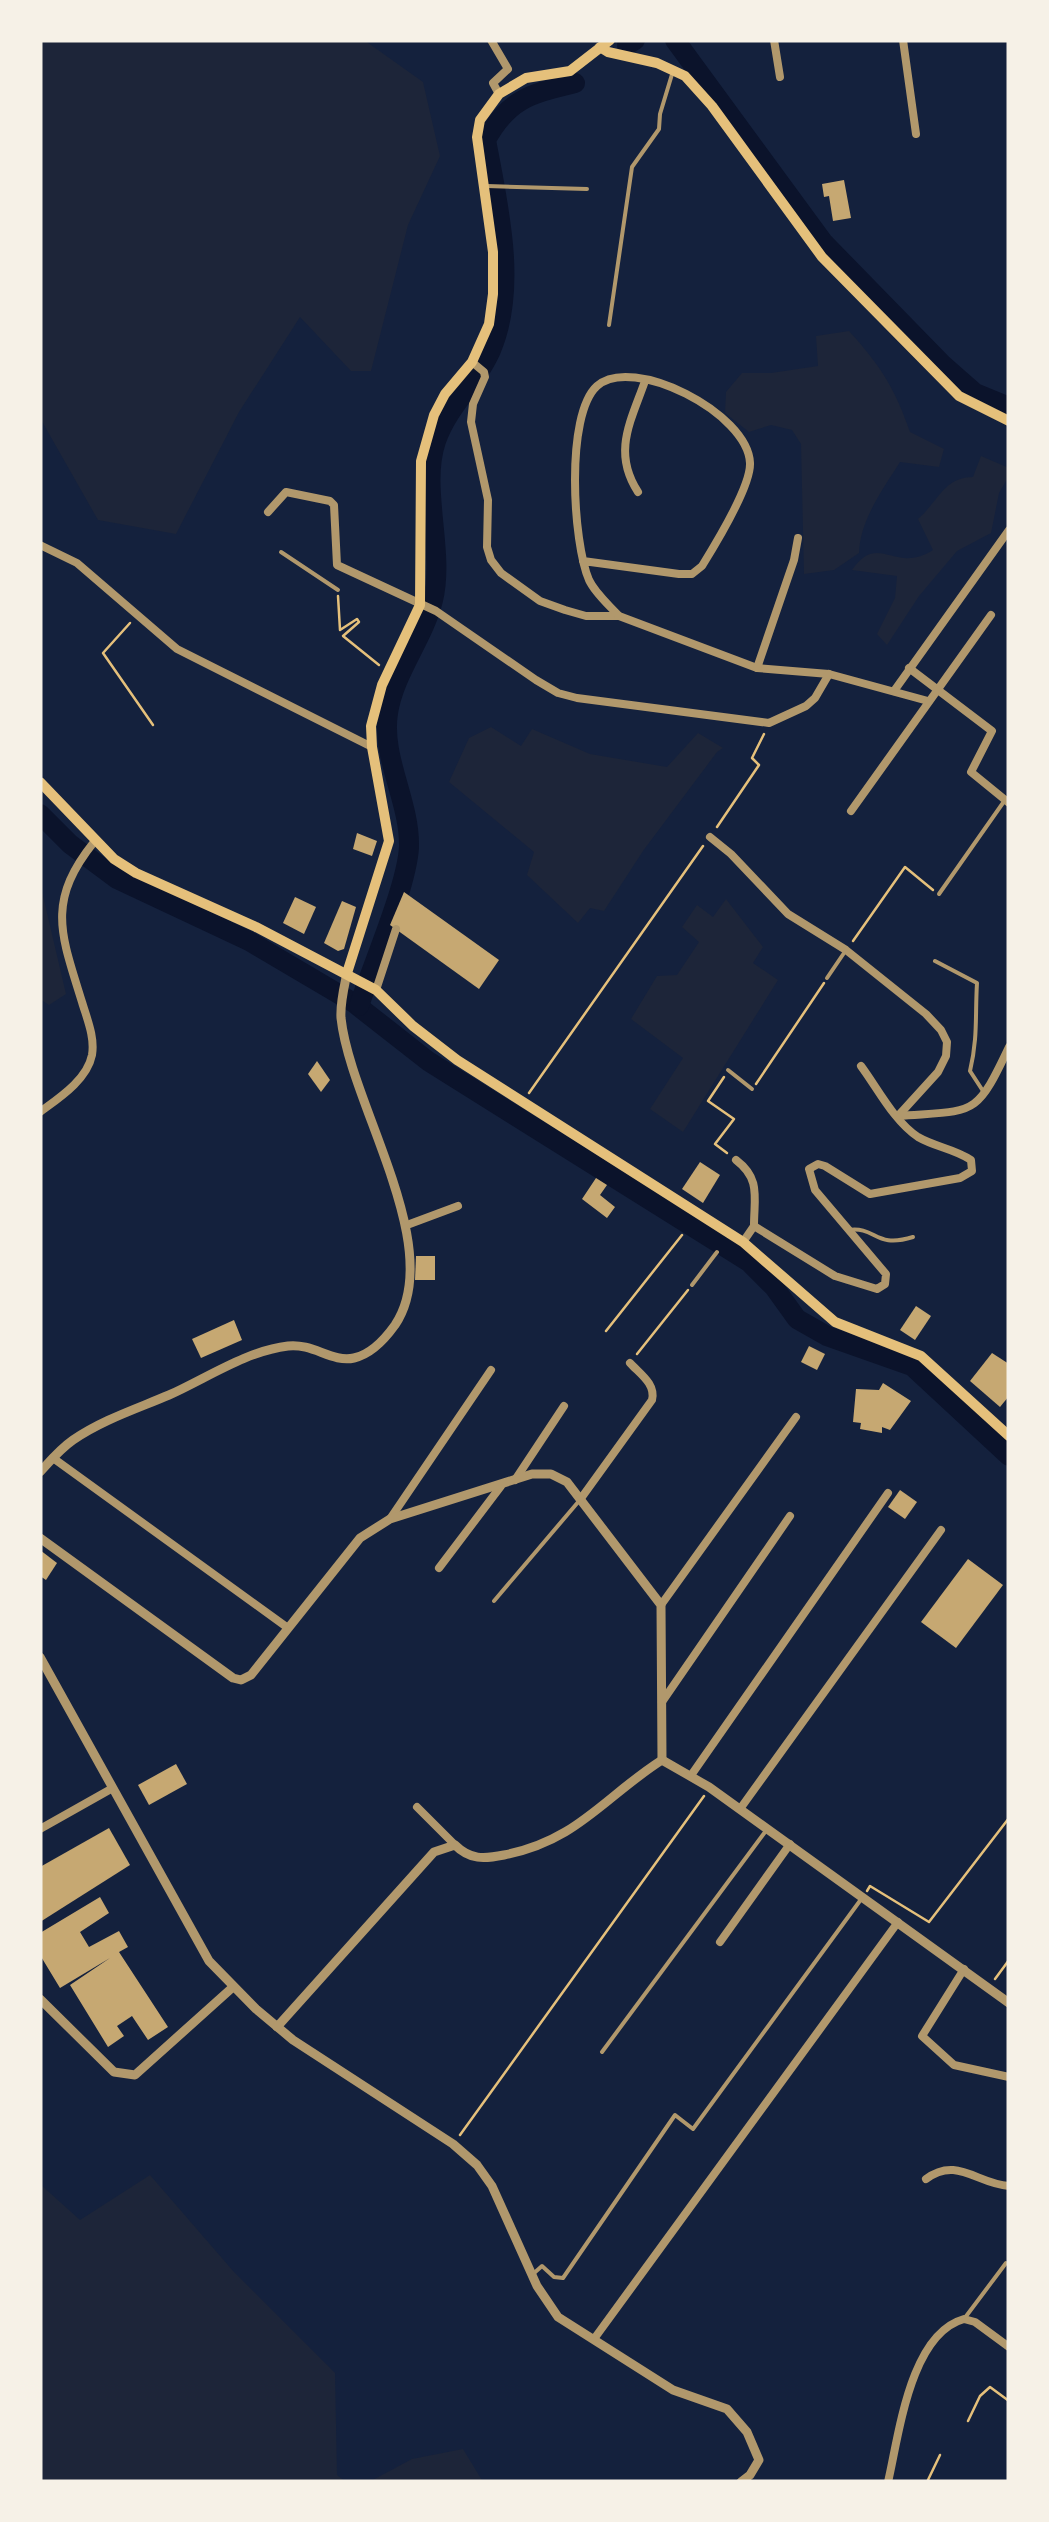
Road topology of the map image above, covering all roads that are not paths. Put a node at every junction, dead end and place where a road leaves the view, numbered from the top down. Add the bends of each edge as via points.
1 (492, 40) edge
2 (774, 40) edge
3 (903, 40) edge
4 (602, 42) edge
5 (674, 69) junction
6 (780, 78) dead end
7 (499, 94) junction
8 (916, 134) dead end
9 (484, 186) junction
10 (587, 189) dead end
11 (609, 324) dead end
12 (472, 362) junction
13 (645, 380) junction
14 (1009, 421) edge
15 (638, 492) dead end
16 (268, 512) dead end
17 (1009, 530) edge
18 (798, 538) dead end
19 (1006, 542) edge
20 (40, 546) edge
21 (281, 552) dead end
22 (583, 561) junction
23 (338, 590) road end
24 (420, 605) junction
25 (991, 615) dead end
26 (619, 616) junction
27 (757, 668) junction
28 (909, 668) junction
29 (829, 674) junction
30 (937, 689) junction
31 (894, 690) junction
32 (928, 700) junction
33 (372, 747) junction
34 (40, 782) edge
35 (1007, 801) edge
36 (851, 811) dead end
37 (710, 837) road end
38 (94, 842) junction
39 (938, 894) road end
40 (396, 930) dead end
41 (846, 950) junction
42 (934, 962) dead end
43 (347, 973) junction
44 (828, 978) road end
45 (376, 990) junction
46 (1009, 1047) edge
47 (862, 1066) dead end
48 (728, 1070) road end
49 (752, 1089) road end
50 (986, 1095) junction
51 (40, 1112) edge
52 (898, 1116) junction
53 (736, 1160) road end
54 (458, 1206) dead end
55 (407, 1225) junction
56 (754, 1226) junction
57 (848, 1230) junction
58 (914, 1236) dead end
59 (743, 1242) junction
60 (717, 1252) dead end
61 (692, 1285) road end
62 (630, 1362) road end
63 (491, 1370) dead end
64 (564, 1406) dead end
65 (796, 1417) dead end
66 (1009, 1436) edge
67 (53, 1458) junction
68 (40, 1472) edge
69 (515, 1480) junction
70 (501, 1486) junction
71 (888, 1492) dead end
72 (582, 1498) junction
73 (790, 1516) dead end
74 (390, 1519) junction
75 (941, 1530) dead end
76 (40, 1538) edge
77 (439, 1568) dead end
78 (494, 1601) dead end
79 (661, 1605) junction
80 (288, 1628) junction
81 (40, 1657) edge
82 (661, 1702) junction
83 (662, 1760) junction
84 (692, 1774) junction
85 (112, 1789) junction
86 (417, 1807) dead end
87 (740, 1809) junction
88 (768, 1828) junction
89 (40, 1829) edge
90 (790, 1844) junction
91 (455, 1845) junction
92 (863, 1897) junction
93 (898, 1922) junction
94 (720, 1942) dead end
95 (964, 1969) junction
96 (233, 1987) junction
97 (40, 1999) edge
98 (1009, 2002) edge
99 (277, 2027) junction
100 (602, 2052) dead end
101 (1009, 2077) edge
102 (926, 2180) dead end
103 (1009, 2186) edge
104 (1006, 2264) dead end
105 (532, 2274) junction
106 (964, 2319) junction
107 (594, 2339) junction
108 (1009, 2347) edge
109 (740, 2482) edge
110 (888, 2482) edge

1 - 7 street via 508,68 493,83
2 - 6 street
3 - 8 street
4 - 5 main road via 608,52
4 - 7 main road via 570,71 526,78
5 - 11 lane via 659,129 632,167
5 - 14 main road via 698,88 822,257 960,396
7 - 9 main road via 480,120 477,138
9 - 10 lane
9 - 12 main road via 493,294 489,324
12 - 24 main road via 434,414 422,461
12 - 26 street via 484,372 471,422 488,500 491,560 552,606
13 - 15 street via 623,456
13 - 22 street via 609,379 587,403 574,452
13 - 22 street via 694,395 734,427 746,444 746,482 692,574
16 - 24 street via 286,492 330,501 338,565
17 - 19 street
18 - 27 street
19 - 28 street
20 - 33 street via 77,563 178,649
21 - 23 lane
22 - 26 street via 592,586
24 - 29 street via 558,693 768,723 806,706
24 - 33 main road via 374,712
25 - 30 street
26 - 27 street
27 - 29 street
28 - 30 street
28 - 31 street
29 - 31 street
30 - 32 street
30 - 35 street via 992,732 970,772
31 - 32 street
32 - 36 street
33 - 43 main road via 389,841
34 - 38 main road
35 - 39 lane
37 - 41 street via 788,914
38 - 43 main road via 136,873
38 - 51 street via 63,892 61,911 92,1057 72,1087
40 - 45 street
41 - 44 lane
41 - 52 street via 926,1014 947,1042 938,1072
42 - 50 lane via 977,983 970,1071
43 - 45 main road
43 - 55 street via 340,1006 354,1074
45 - 59 main road via 457,1060
46 - 50 street
47 - 52 street
48 - 49 lane
50 - 52 street via 967,1109
52 - 57 street via 913,1134 966,1156 972,1171 870,1194 825,1166 812,1166 815,1190
53 - 56 street via 754,1180
54 - 55 street
55 - 67 street via 407,1292 398,1322 372,1350 340,1360 313,1347 253,1356 95,1426
56 - 57 street via 835,1276 882,1288 886,1274
56 - 59 street
57 - 58 lane via 893,1243
59 - 66 main road via 835,1322 921,1356
60 - 61 lane
62 - 72 street via 651,1385 652,1400
63 - 74 street
64 - 69 street
65 - 79 street
67 - 68 street
67 - 80 street
69 - 70 street
69 - 72 street via 552,1474
70 - 74 street
70 - 77 street
71 - 84 street
72 - 78 lane
72 - 79 street
73 - 82 street
74 - 80 street via 360,1538
75 - 87 street
76 - 80 street via 233,1678 251,1675
79 - 82 street
81 - 85 street
82 - 83 street
83 - 84 street
83 - 91 street via 552,1841 475,1858
84 - 87 street
85 - 89 street
85 - 96 street via 210,1961
86 - 91 street
87 - 88 street
88 - 90 street
88 - 100 lane
90 - 92 street
90 - 94 street
91 - 99 street via 434,1852
92 - 93 street
92 - 105 lane via 693,2129 676,2115 564,2278 542,2266
93 - 95 street
93 - 107 street
95 - 98 street
95 - 101 street via 922,2036 954,2065
96 - 97 street via 128,2076 114,2072
96 - 99 street
99 - 105 street via 477,2165
102 - 103 street via 946,2169 968,2170
104 - 106 lane
105 - 107 street via 558,2317
106 - 108 street
106 - 110 street via 936,2336 916,2370
107 - 109 street via 673,2390 737,2418 759,2460

